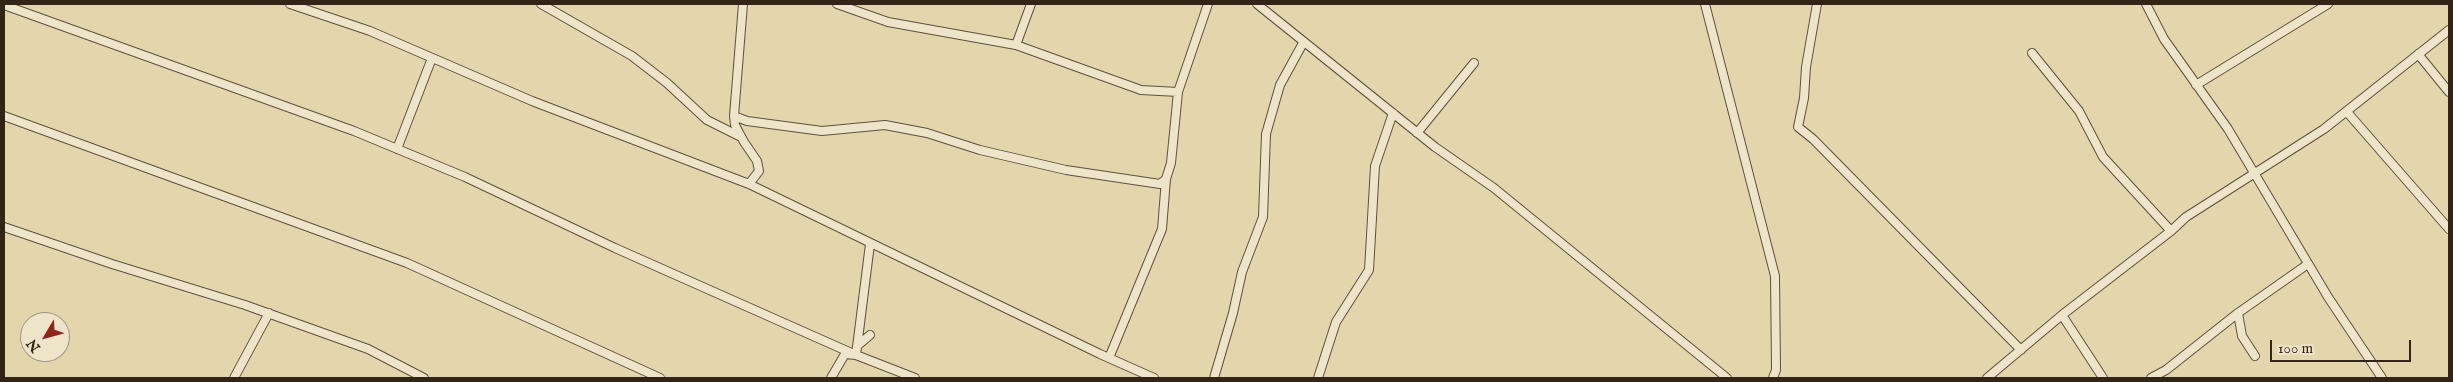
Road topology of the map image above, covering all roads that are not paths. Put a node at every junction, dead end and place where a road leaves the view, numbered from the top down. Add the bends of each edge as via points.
1 (290, 4) edge
2 (541, 4) edge
3 (743, 4) edge
4 (838, 4) edge
5 (1031, 4) edge
6 (1208, 4) edge
7 (1257, 4) edge
8 (1705, 4) edge
9 (1817, 4) edge
10 (2146, 4) edge
11 (2328, 4) edge
12 (4, 5) edge
13 (2449, 30) edge
14 (1303, 43) junction
15 (1016, 45) junction
16 (2032, 53) dead end
17 (2418, 54) junction
18 (432, 58) junction
19 (1474, 63) dead end
20 (2196, 85) junction
21 (1178, 92) junction
22 (2449, 92) edge
23 (2347, 112) junction
24 (1393, 113) junction
25 (4, 116) edge
26 (734, 116) junction
27 (1417, 133) junction
28 (741, 137) junction
29 (397, 149) junction
30 (2254, 175) junction
31 (1166, 179) junction
32 (749, 184) junction
33 (4, 227) edge
34 (2449, 229) edge
35 (2172, 231) junction
36 (870, 244) junction
37 (2308, 264) junction
38 (268, 313) junction
39 (2238, 314) junction
40 (2062, 315) junction
41 (870, 335) dead end
42 (2021, 350) junction
43 (856, 354) junction
44 (2255, 356) dead end
45 (1109, 358) junction
46 (234, 378) edge
47 (424, 378) edge
48 (660, 378) edge
49 (831, 378) edge
50 (915, 378) edge
51 (1154, 378) edge
52 (1214, 378) edge
53 (1318, 378) edge
54 (1727, 378) edge
55 (1773, 378) edge
56 (1987, 378) edge
57 (2103, 378) edge
58 (2151, 378) edge
59 (2382, 378) edge

1 - 18 street
2 - 28 street via 632,56 707,120
3 - 26 street
4 - 15 street via 888,22
5 - 15 street
6 - 21 street
7 - 14 street
8 - 55 street via 1775,276 1776,370
9 - 42 street via 1798,127 1813,138
10 - 20 street via 2164,39
11 - 20 street
12 - 29 street
13 - 17 street
14 - 24 street
14 - 52 street via 1280,85 1266,134 1263,218 1242,272
15 - 21 street via 1141,90
16 - 35 street via 2079,111 2103,157
17 - 22 street
17 - 23 street
18 - 29 street
18 - 32 street via 532,101
19 - 27 street
20 - 30 street via 2228,129
21 - 31 street via 1171,162
23 - 30 street
23 - 34 street
24 - 27 street
24 - 53 street via 1375,166 1369,270 1336,322
25 - 48 street via 407,263
26 - 28 street
26 - 31 street via 747,121 822,131 885,126 927,133 980,150 1066,170 1153,184 1160,184
27 - 54 street via 1494,188
28 - 32 street via 757,161 759,171
29 - 43 street
30 - 35 street via 2186,217
30 - 37 street
31 - 45 street via 1162,229
32 - 36 street
33 - 38 street
35 - 40 street
36 - 43 street
36 - 45 street
37 - 39 street
37 - 59 street
38 - 46 street
38 - 47 street via 368,349
39 - 44 street via 2242,336
39 - 58 street
40 - 42 street
40 - 57 street
41 - 43 street via 857,346
42 - 56 street
43 - 49 street via 845,354
43 - 50 street
45 - 51 street

